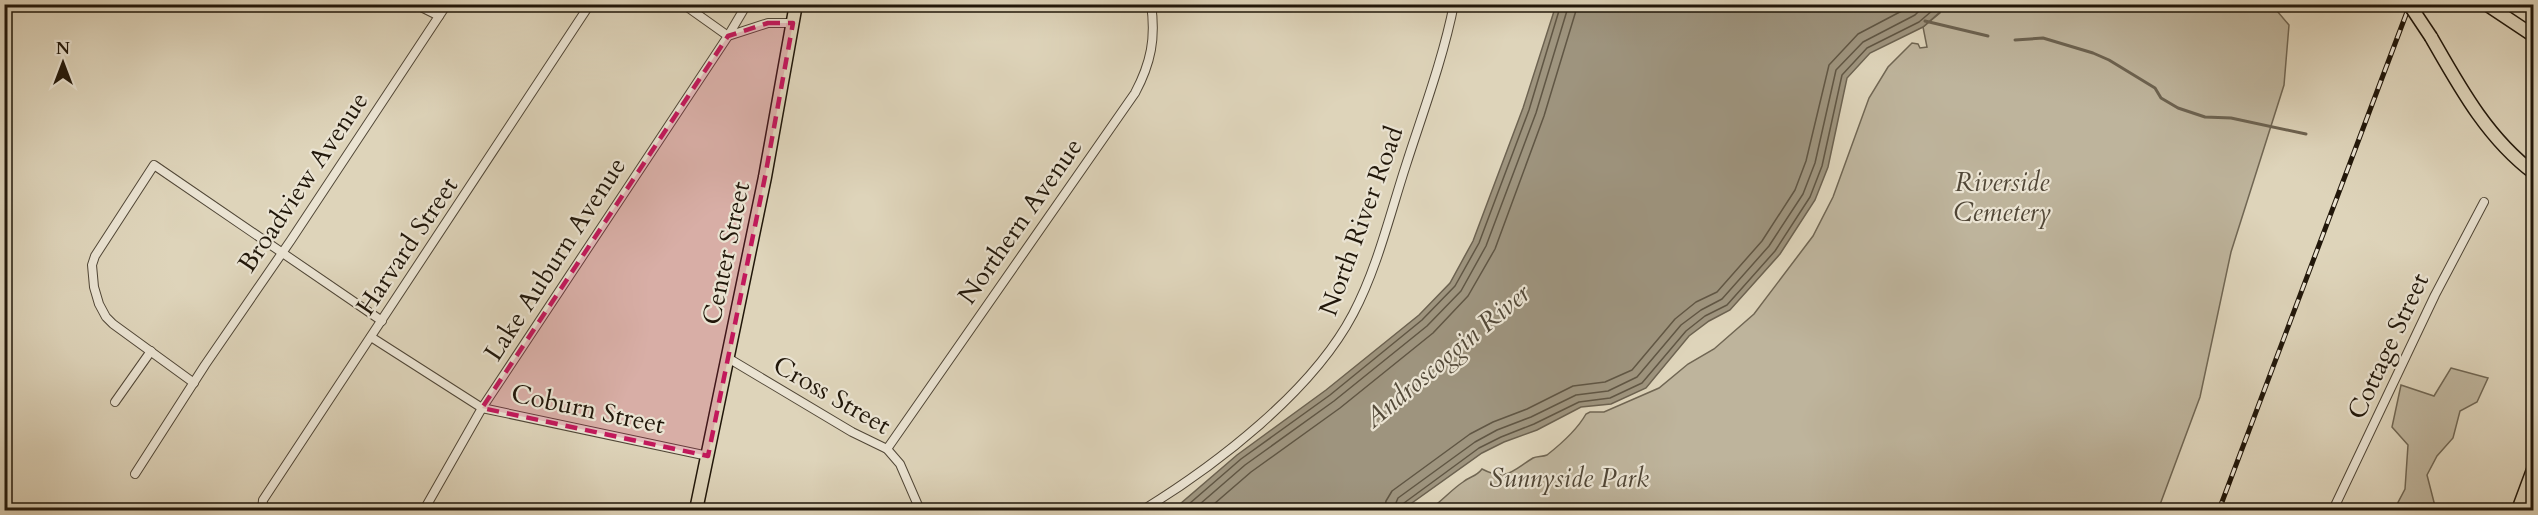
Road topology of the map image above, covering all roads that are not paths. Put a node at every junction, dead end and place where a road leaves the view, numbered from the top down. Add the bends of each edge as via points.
1 (415, 4) edge
2 (447, 4) edge
3 (590, 4) edge
4 (682, 4) edge
5 (747, 4) edge
6 (796, 4) edge
7 (1151, 4) edge
8 (1454, 4) edge
9 (2409, 4) edge
10 (2486, 4) edge
11 (439, 16) junction
12 (793, 23) junction
13 (729, 36) junction
14 (2534, 36) edge
15 (2534, 173) edge
16 (2484, 202) dead end
17 (282, 253) junction
18 (382, 321) junction
19 (371, 337) junction
20 (150, 351) junction
21 (728, 358) junction
22 (194, 383) junction
23 (115, 402) dead end
24 (482, 408) junction
25 (887, 449) junction
26 (708, 456) junction
27 (2534, 467) edge
28 (135, 474) dead end
29 (262, 510) edge
30 (424, 510) edge
31 (696, 510) edge
32 (920, 510) edge
33 (1143, 510) edge
34 (2333, 510) edge
35 (2518, 510) edge

1 - 11 street
2 - 11 street, Broadview Avenue
3 - 18 street, Harvard Street
4 - 13 street
5 - 13 street, Lake Auburn Avenue
6 - 12 main road, Center Street
7 - 25 street, Northern Avenue via 1152,51 1146,74 1135,93
8 - 33 street, North River Road via 1441,57 1376,256 1343,331 1320,364 1264,420 1233,447
9 - 15 main road, bridge via 2477,113 2513,156
10 - 14 main road
11 - 17 street, Broadview Avenue
12 - 13 street via 768,23
12 - 21 main road, Center Street
13 - 24 street, Lake Auburn Avenue
16 - 34 street, Cottage Street via 2434,295
17 - 18 street
17 - 20 street via 154,165 111,228 92,265 94,287 106,317
17 - 22 street, Broadview Avenue
18 - 19 street, Harvard Street
19 - 24 street, Coburn Street
19 - 29 street, Harvard Street via 263,500
20 - 22 street
20 - 23 street
21 - 25 street, Cross Street
21 - 26 main road, Center Street
22 - 28 street, Broadview Avenue
24 - 26 street, Coburn Street
24 - 30 street, Lake Auburn Avenue
25 - 32 street, Cross Street via 900,464
26 - 31 main road, Center Street
27 - 35 main road

